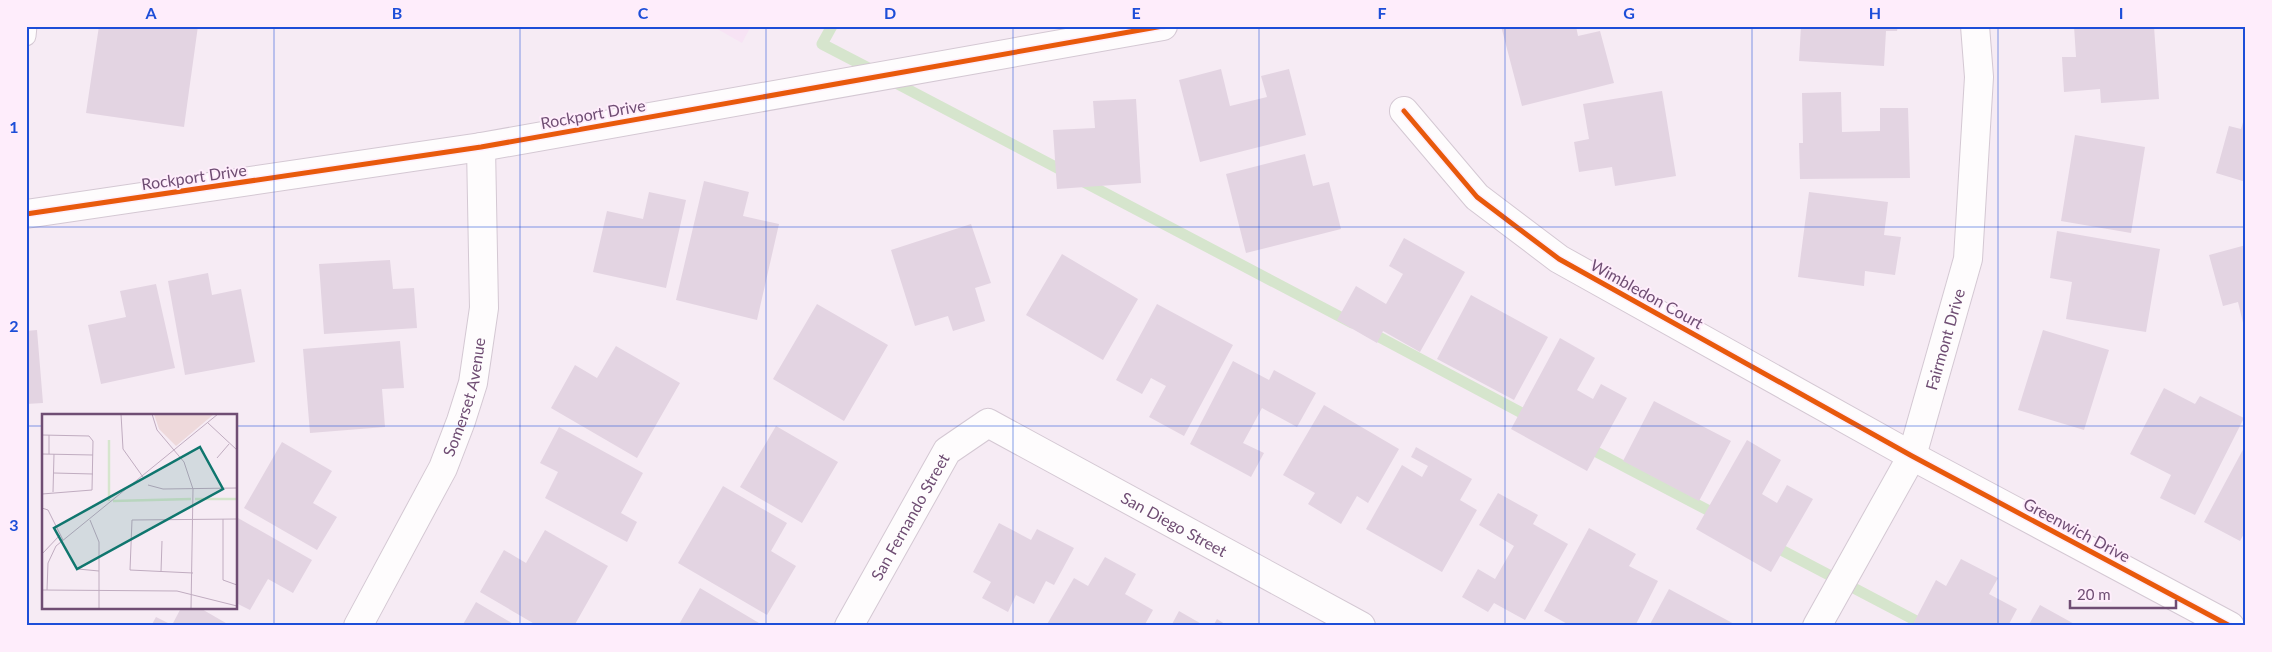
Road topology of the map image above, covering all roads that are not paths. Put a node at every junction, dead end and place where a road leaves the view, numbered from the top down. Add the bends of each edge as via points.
1 (27, 26) edge
2 (1163, 26) edge
3 (1975, 26) edge
4 (26, 36) edge
5 (1404, 111) dead end
6 (481, 147) junction
7 (26, 214) edge
8 (988, 423) joint
9 (1912, 456) junction
10 (358, 626) edge
11 (849, 626) edge
12 (1361, 626) edge
13 (1817, 626) edge
14 (2230, 626) edge

1 - 4 lane
2 - 6 street, Rockport Drive
3 - 9 street, Fairmont Drive via 1979,77 1968,258
5 - 9 street, Wimbledon Court via 1477,197 1559,259
6 - 7 street, Rockport Drive
6 - 10 street, Somerset Avenue via 484,308 473,383 443,468
8 - 11 street, San Fernando Street via 947,451
8 - 12 street, San Diego Street
9 - 13 street, Fairmont Drive
9 - 14 street, Greenwich Drive

